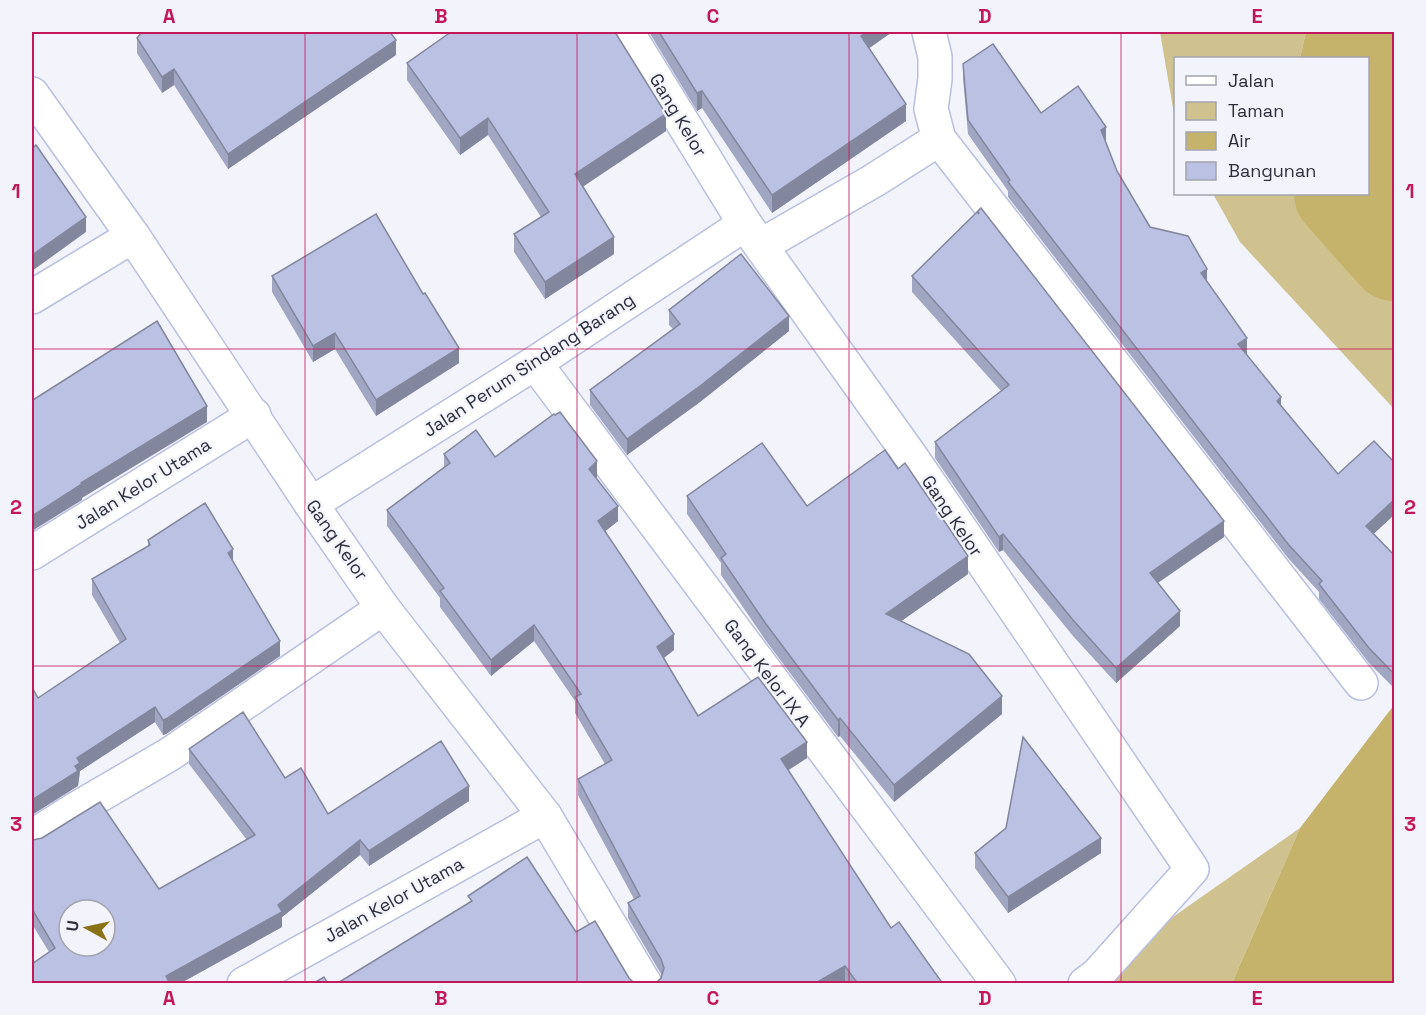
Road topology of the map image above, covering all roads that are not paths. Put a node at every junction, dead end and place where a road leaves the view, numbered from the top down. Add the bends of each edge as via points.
1 (627, 32) edge
2 (929, 32) edge
3 (32, 94) edge
4 (939, 139) junction
5 (753, 235) junction
6 (133, 236) junction
7 (32, 297) edge
8 (535, 363) junction
9 (254, 415) junction
10 (311, 504) junction
11 (32, 553) edge
12 (383, 608) junction
13 (1361, 683) dead end
14 (544, 816) junction
15 (32, 837) edge
16 (244, 984) edge
17 (645, 984) edge
18 (999, 984) edge
19 (1085, 984) edge

1 - 5 street, Gang Kelor
2 - 4 street via 935,57 931,109
3 - 6 street, Gang Kelor
4 - 5 street, Jalan Perum Sindang Barang via 873,181
4 - 13 street
5 - 8 street, Jalan Perum Sindang Barang
5 - 19 street, Gang Kelor via 912,458 1192,868 1098,975
6 - 7 street
6 - 9 street, Gang Kelor
8 - 10 street, Jalan Perum Sindang Barang
8 - 18 street, Gang Kelor IX A
9 - 10 street, Gang Kelor
9 - 11 street, Jalan Kelor Utama
10 - 12 street, Gang Kelor
12 - 14 street, Gang Kelor
12 - 15 street via 170,754
14 - 16 street, Jalan Kelor Utama
14 - 17 street, Gang Kelor

